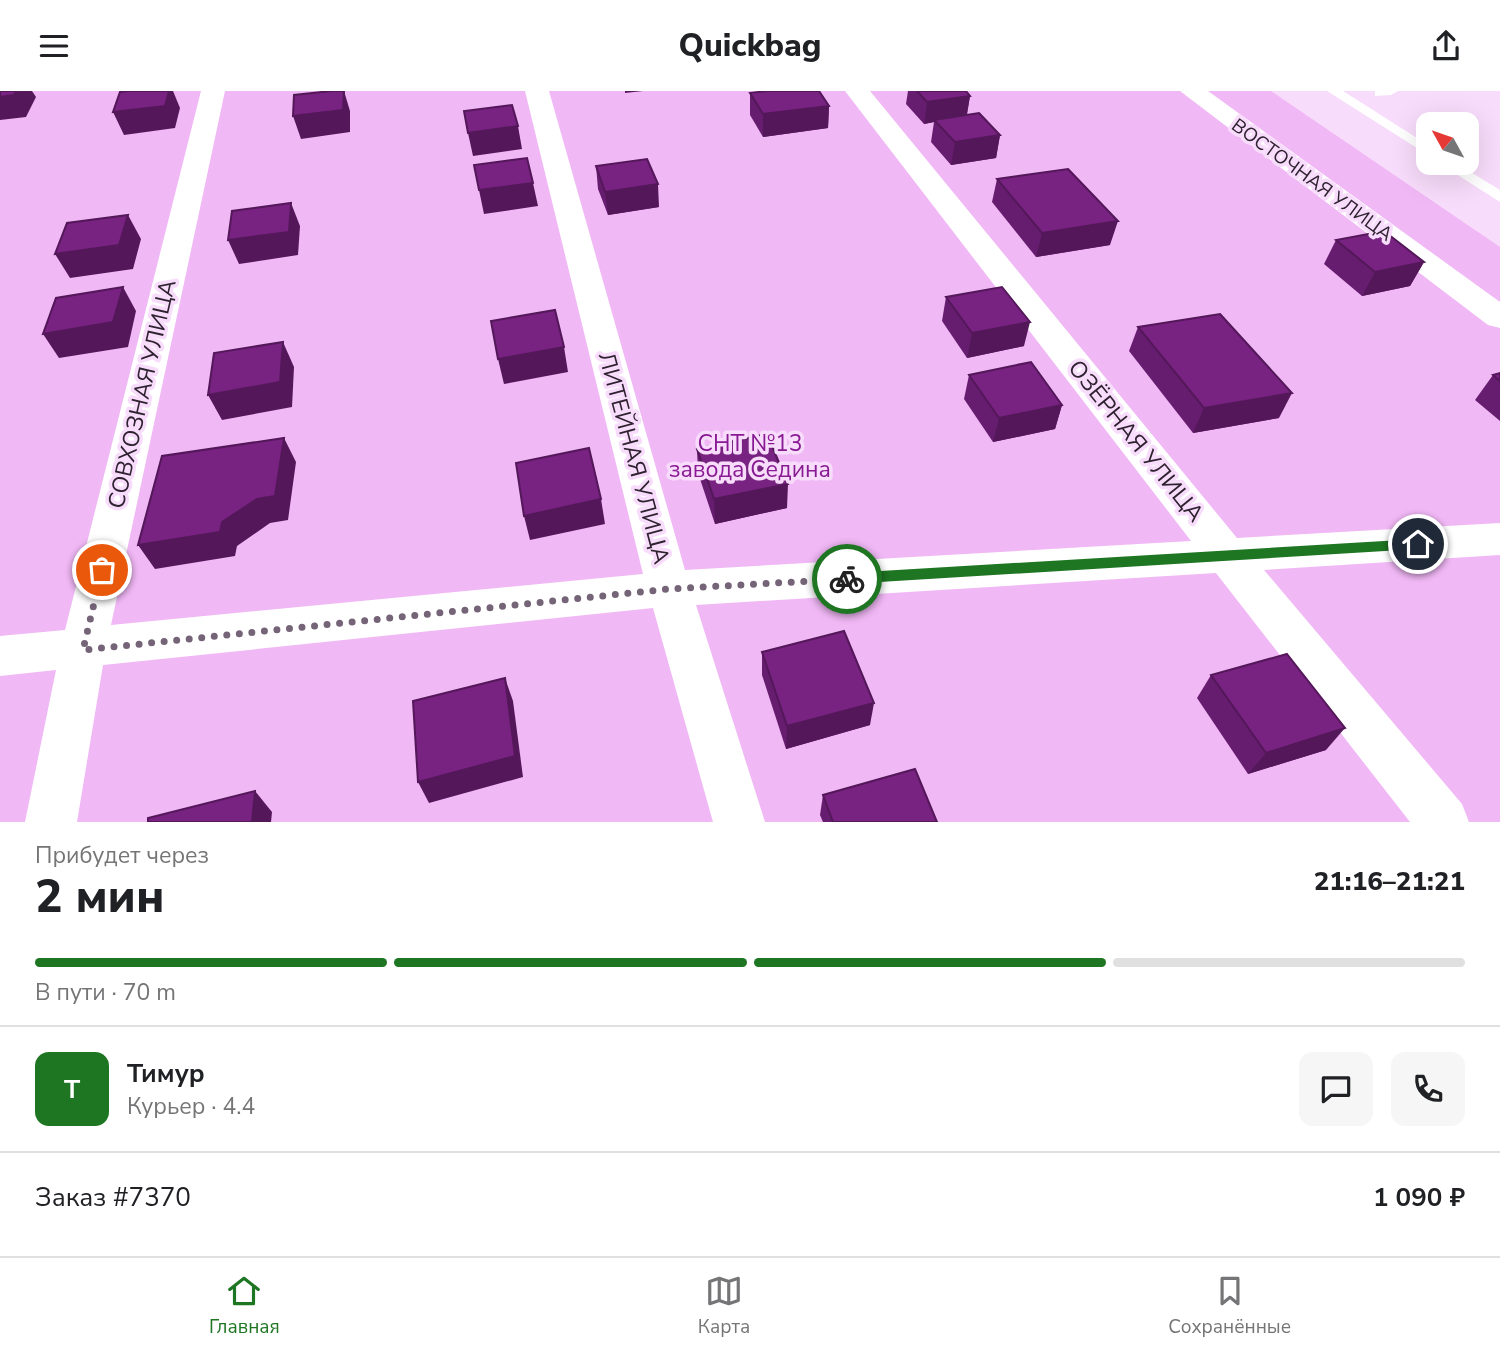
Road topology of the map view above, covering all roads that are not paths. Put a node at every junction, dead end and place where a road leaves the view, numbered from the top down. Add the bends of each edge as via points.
1 (213, 91) edge
2 (537, 91) edge
3 (857, 91) edge
4 (1192, 91) edge
5 (1334, 91) edge
6 (1416, 143) edge
7 (1465, 175) edge
8 (1500, 197) edge
9 (1500, 319) edge
10 (1500, 539) edge
11 (1227, 556) junction
12 (669, 589) junction
13 (83, 650) junction
14 (0, 656) edge
15 (51, 822) edge
16 (739, 822) edge
17 (1443, 822) edge

1 - 13 street, СОВХОЗНАЯ УЛИЦА
2 - 12 street, ЛИТЕЙНАЯ УЛИЦА
3 - 11 street, ОЗЁРНАЯ УЛИЦА
4 - 9 street, ВОСТОЧНАЯ УЛИЦА
5 - 6 lane
7 - 8 lane
10 - 11 street
11 - 12 street
11 - 17 street, ОЗЁРНАЯ УЛИЦА
12 - 13 street
12 - 16 street, ЛИТЕЙНАЯ УЛИЦА
13 - 14 street
13 - 15 street, СОВХОЗНАЯ УЛИЦА

